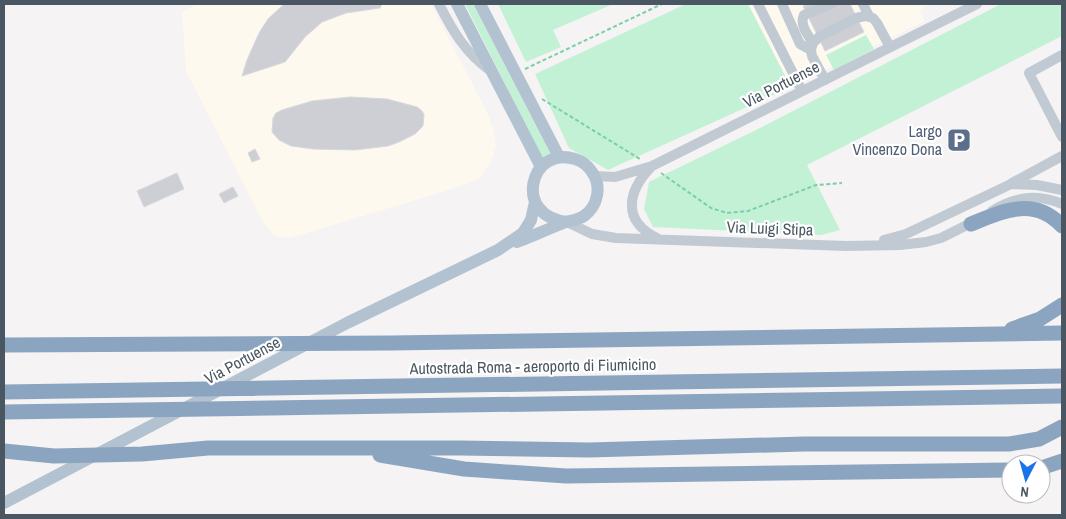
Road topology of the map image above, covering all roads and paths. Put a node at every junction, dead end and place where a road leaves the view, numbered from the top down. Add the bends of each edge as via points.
1 (439, 4) edge
2 (457, 4) edge
3 (480, 4) edge
4 (662, 4) edge
5 (758, 4) edge
6 (782, 4) edge
7 (831, 4) edge
8 (863, 4) edge
9 (977, 4) edge
10 (869, 16) junction
11 (812, 47) junction
12 (890, 47) junction
13 (1062, 56) edge
14 (525, 69) dead end
15 (492, 71) junction
16 (825, 80) junction
17 (802, 91) junction
18 (540, 98) dead end
19 (1062, 137) edge
20 (635, 156) dead end
21 (1062, 156) edge
22 (559, 157) junction
23 (652, 166) junction
24 (541, 167) junction
25 (595, 176) junction
26 (666, 176) dead end
27 (842, 183) dead end
28 (1011, 184) junction
29 (1062, 190) edge
30 (535, 202) junction
31 (1062, 204) edge
32 (567, 222) junction
33 (971, 224) junction
34 (1062, 226) edge
35 (660, 240) junction
36 (846, 246) junction
37 (498, 250) junction
38 (1062, 305) edge
39 (983, 334) junction
40 (1062, 334) edge
41 (4, 344) edge
42 (1062, 376) edge
43 (4, 392) edge
44 (1062, 396) edge
45 (4, 412) edge
46 (1062, 427) edge
47 (336, 448) junction
48 (4, 452) edge
49 (1001, 470) edge
50 (4, 503) edge

1 - 15 street via 464,47
2 - 15 main road
3 - 22 main road
4 - 14 path
5 - 17 street
6 - 11 street via 800,44
7 - 11 street via 804,15 802,19
8 - 10 street
9 - 12 street, Via Portuense
10 - 11 street via 856,18 819,37
10 - 12 street via 877,23
11 - 16 street via 813,58
12 - 16 street, Via Portuense
13 - 19 street via 1028,73
15 - 24 main road
16 - 17 street, Via Portuense
17 - 23 street, Via Portuense
18 - 20 path
21 - 28 street
22 - 24 main road
22 - 25 main road via 580,160
23 - 25 street, Via Portuense via 615,177
23 - 35 street via 636,186 632,209 642,229
24 - 30 main road, Via Portuense via 533,184
25 - 32 main road, Via Portuense via 598,192 593,207 586,215
26 - 27 path via 711,208 727,213 748,211 816,185
28 - 29 street
28 - 36 street via 901,236
30 - 32 main road via 548,217
30 - 37 main road, Via Portuense via 523,233
31 - 33 street, Via Luigi Stipa via 1045,198 1023,198 1003,204
32 - 35 street, Via Luigi Stipa via 600,236
32 - 37 main road, Via Portuense
33 - 34 highway via 1004,211 1025,208 1042,212
33 - 36 street, Via Luigi Stipa via 926,242
35 - 36 street, Via Luigi Stipa
37 - 50 main road, Via Portuense via 347,323
38 - 39 highway via 1033,322
39 - 40 highway
39 - 41 highway via 391,343
42 - 43 highway, Autostrada Roma - aeroporto di Fiumicino
44 - 45 highway
46 - 47 highway via 1039,438 1009,444 804,444 589,450
47 - 48 highway via 208,448 64,456
47 - 49 highway via 464,469 566,476

